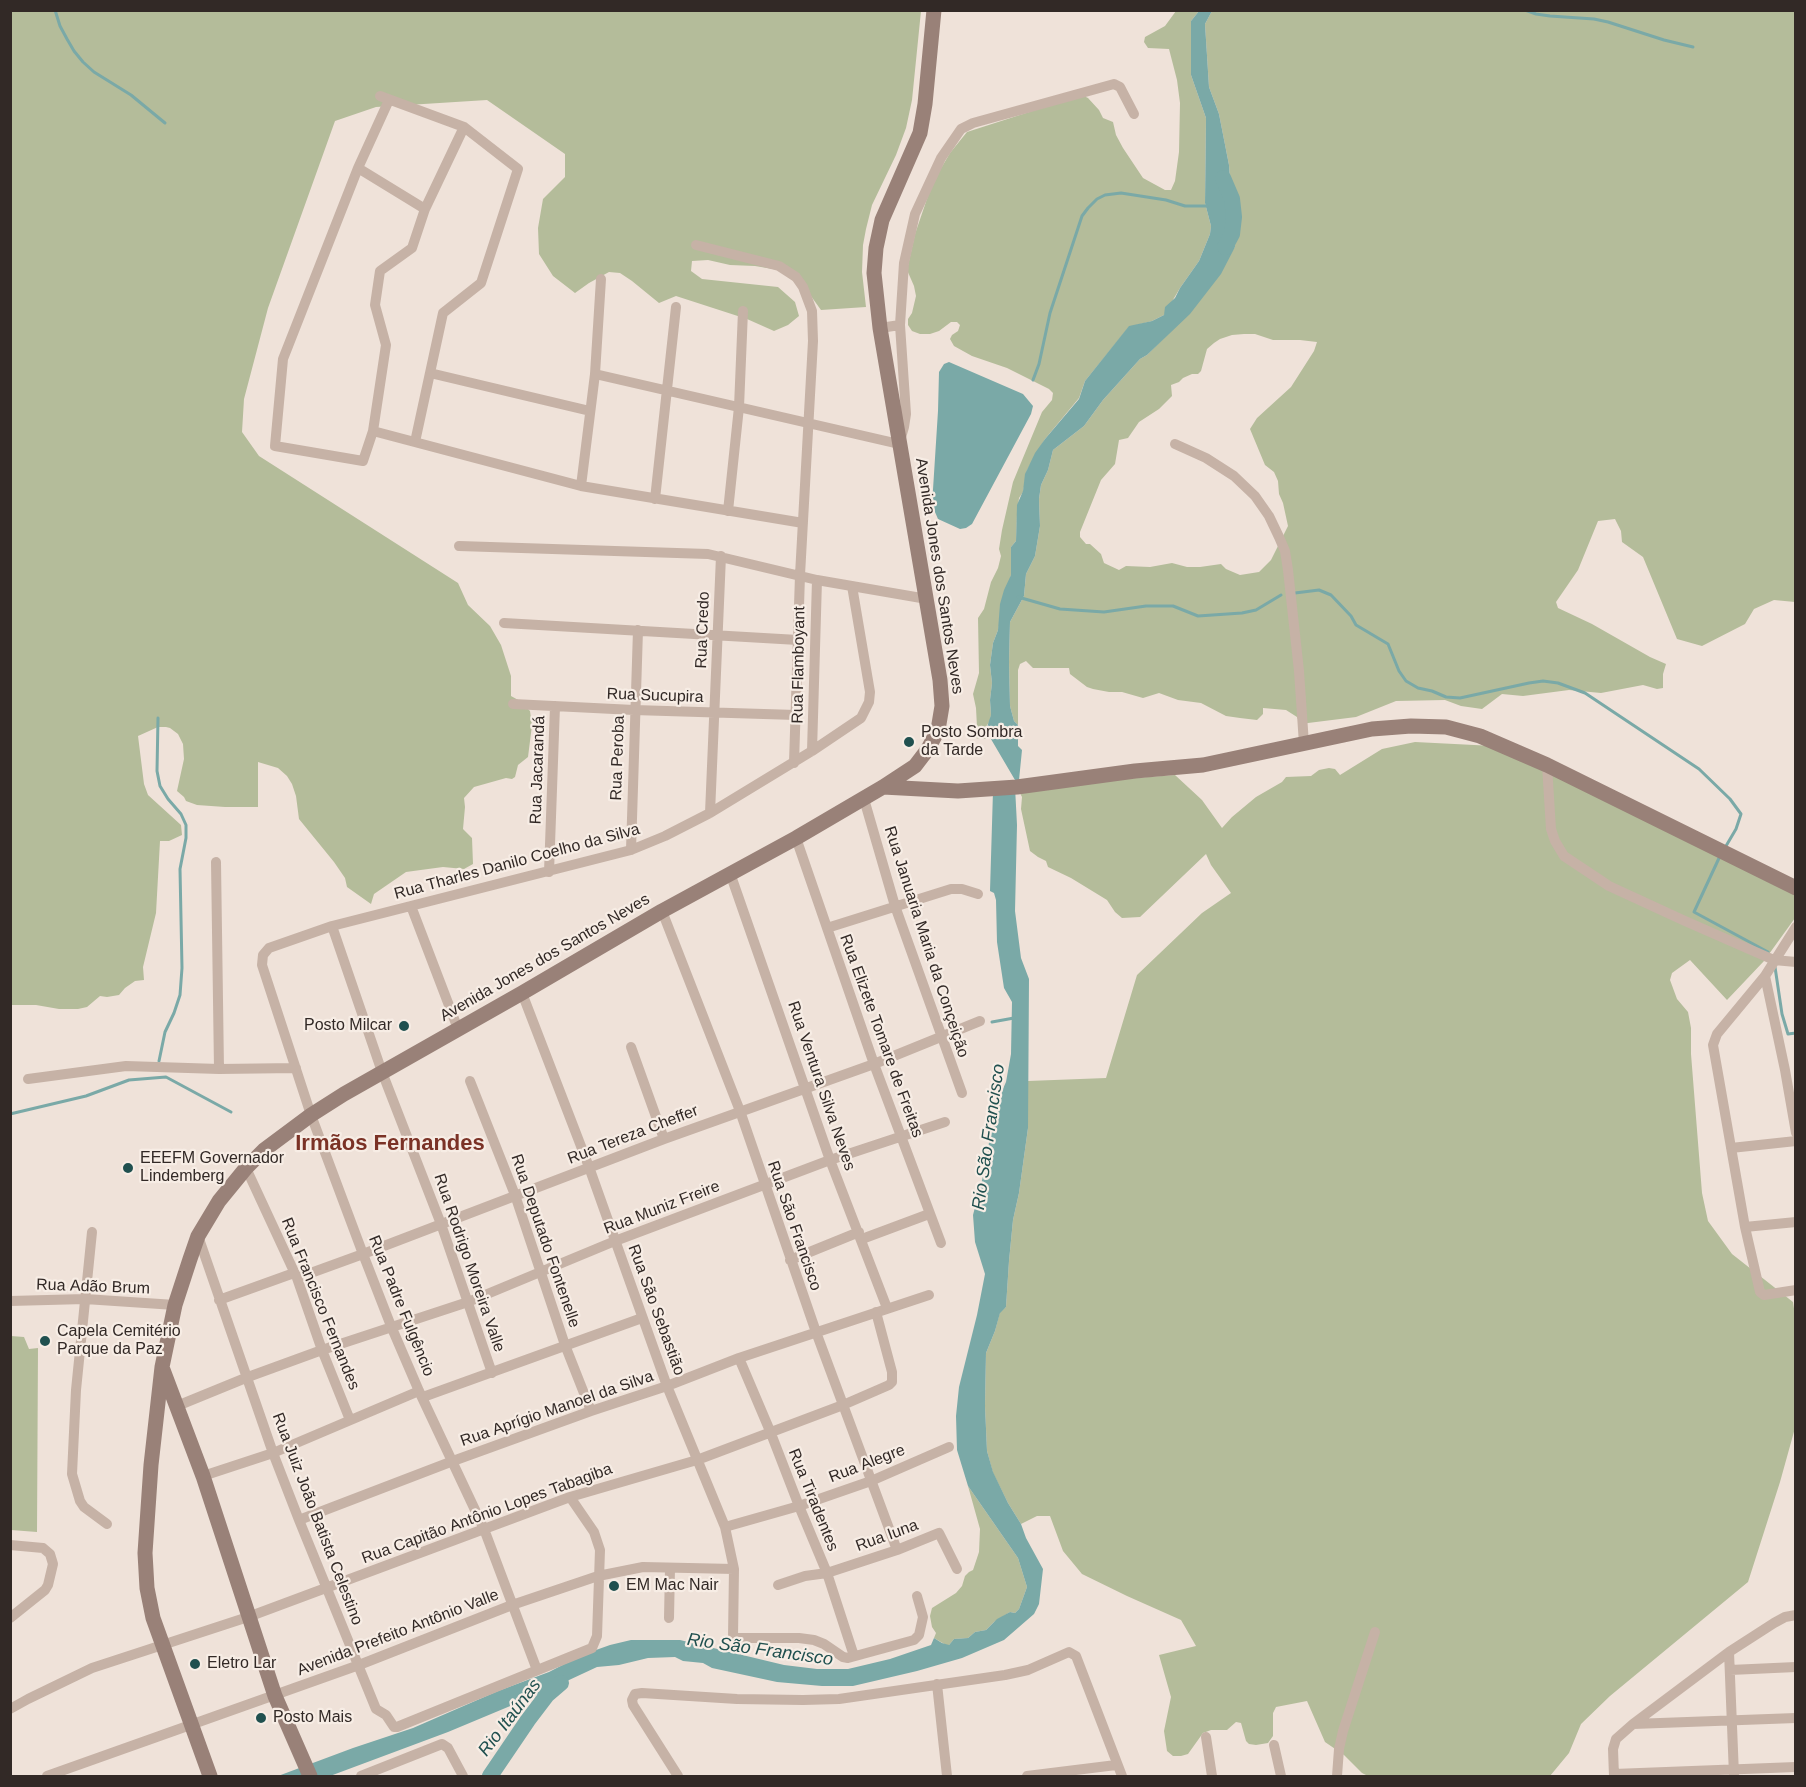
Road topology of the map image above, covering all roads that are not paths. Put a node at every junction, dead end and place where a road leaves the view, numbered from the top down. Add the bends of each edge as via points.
1 (934, 10) edge
2 (1134, 114) dead end
3 (464, 127) junction
4 (358, 168) junction
5 (425, 209) junction
6 (696, 245) dead end
7 (601, 279) dead end
8 (676, 307) dead end
9 (743, 311) dead end
10 (900, 325) junction
11 (880, 328) junction
12 (430, 373) junction
13 (595, 374) junction
14 (666, 390) junction
15 (739, 407) junction
16 (590, 411) junction
17 (809, 424) junction
18 (374, 431) junction
19 (415, 442) junction
20 (899, 444) junction
21 (1175, 444) dead end
22 (581, 486) junction
23 (655, 499) junction
24 (729, 511) junction
25 (803, 523) junction
26 (459, 546) dead end
27 (721, 556) junction
28 (800, 575) junction
29 (817, 580) junction
30 (852, 586) junction
31 (927, 599) junction
32 (504, 622) dead end
33 (638, 630) junction
34 (717, 636) junction
35 (798, 640) junction
36 (513, 704) dead end
37 (555, 706) junction
38 (634, 711) junction
39 (715, 713) junction
40 (796, 715) junction
41 (1304, 744) junction
42 (812, 751) junction
43 (794, 763) junction
44 (1547, 765) junction
45 (883, 787) junction
46 (864, 799) junction
47 (710, 813) junction
48 (795, 838) junction
49 (631, 850) junction
50 (216, 862) dead end
51 (549, 872) junction
52 (730, 873) junction
53 (1796, 888) edge
54 (978, 894) dead end
55 (411, 906) junction
56 (895, 906) junction
57 (662, 911) junction
58 (332, 926) junction
59 (1796, 927) edge
60 (827, 928) junction
61 (269, 948) joint
62 (1774, 960) junction
63 (1796, 962) edge
64 (1765, 976) junction
65 (522, 993) junction
66 (980, 1021) dead end
67 (458, 1029) junction
68 (941, 1036) junction
69 (631, 1047) dead end
70 (874, 1064) junction
71 (296, 1068) junction
72 (219, 1069) junction
73 (1790, 1069) edge
74 (382, 1072) junction
75 (28, 1079) dead end
76 (470, 1081) dead end
77 (806, 1088) junction
78 (962, 1094) dead end
79 (740, 1111) junction
80 (311, 1114) junction
81 (945, 1122) dead end
82 (1796, 1133) edge
83 (901, 1135) junction
84 (664, 1139) junction
85 (1796, 1140) edge
86 (1731, 1148) junction
87 (830, 1160) junction
88 (589, 1167) junction
89 (246, 1168) junction
90 (764, 1184) junction
91 (515, 1195) junction
92 (929, 1214) junction
93 (1796, 1222) edge
94 (441, 1224) junction
95 (1745, 1227) junction
96 (92, 1232) dead end
97 (198, 1236) junction
98 (861, 1236) junction
99 (615, 1241) junction
100 (941, 1243) dead end
101 (363, 1254) junction
102 (790, 1260) junction
103 (541, 1271) junction
104 (296, 1275) junction
105 (1796, 1290) edge
106 (929, 1295) dead end
107 (85, 1299) junction
108 (219, 1300) junction
109 (10, 1301) edge
110 (468, 1302) junction
111 (175, 1305) junction
112 (887, 1308) junction
113 (876, 1312) junction
114 (642, 1318) junction
115 (391, 1326) junction
116 (816, 1332) junction
117 (565, 1345) junction
118 (322, 1350) junction
119 (739, 1358) junction
120 (162, 1367) junction
121 (492, 1373) junction
122 (248, 1377) junction
123 (667, 1386) junction
124 (421, 1394) junction
125 (843, 1405) junction
126 (177, 1406) junction
127 (591, 1411) junction
128 (350, 1420) junction
129 (770, 1431) junction
130 (949, 1447) dead end
131 (273, 1453) junction
132 (697, 1460) junction
133 (453, 1461) junction
134 (203, 1476) junction
135 (871, 1481) junction
136 (570, 1497) junction
137 (799, 1506) junction
138 (298, 1520) junction
139 (107, 1524) dead end
140 (725, 1527) junction
141 (484, 1529) junction
142 (10, 1545) edge
143 (897, 1550) junction
144 (670, 1568) junction
145 (734, 1569) junction
146 (957, 1569) dead end
147 (827, 1574) junction
148 (598, 1576) junction
149 (778, 1585) dead end
150 (327, 1588) junction
151 (917, 1596) dead end
152 (512, 1605) junction
153 (13, 1614) edge
154 (1796, 1615) edge
155 (248, 1617) junction
156 (669, 1618) dead end
157 (1375, 1632) dead end
158 (167, 1644) junction
159 (1730, 1652) junction
160 (854, 1656) junction
161 (359, 1665) junction
162 (1796, 1667) edge
163 (537, 1670) junction
164 (1730, 1670) junction
165 (937, 1684) junction
166 (275, 1696) junction
167 (10, 1709) edge
168 (1796, 1718) edge
169 (1733, 1721) junction
170 (196, 1723) junction
171 (1633, 1724) junction
172 (1206, 1737) dead end
173 (1274, 1745) dead end
174 (1116, 1765) junction
175 (1796, 1767) edge
176 (307, 1770) edge
177 (1734, 1773) edge
178 (1614, 1775) edge
179 (47, 1776) edge
180 (210, 1776) edge
181 (220, 1776) edge
182 (361, 1776) edge
183 (463, 1776) edge
184 (678, 1776) edge
185 (947, 1776) edge
186 (1027, 1776) edge
187 (1122, 1776) edge
188 (1212, 1776) edge
189 (1281, 1776) edge
190 (1337, 1776) edge

1 - 11 main road, Avenida Jones dos Santos Neves via 920,133 882,220 876,248 874,273
2 - 10 street via 1120,87 1114,84 961,129 941,158 915,214 904,263
3 - 4 street via 385,98
3 - 5 street
3 - 12 street via 518,169 481,284 443,313
4 - 5 street
4 - 18 street via 283,359 274,446 363,461
5 - 18 street via 412,248 380,271 375,305 386,345
6 - 17 street via 779,266 803,287 812,311
7 - 13 street
8 - 14 street
9 - 15 street
10 - 11 street
10 - 20 street via 906,414
11 - 20 main road, Avenida Jones dos Santos Neves
12 - 16 street
12 - 19 street
13 - 14 street
13 - 16 street
14 - 15 street
14 - 23 street
15 - 17 street
15 - 24 street
16 - 22 street
17 - 20 street
17 - 25 street
18 - 19 street
19 - 22 street
20 - 31 main road, Avenida Jones dos Santos Neves
21 - 41 street via 1234,476 1255,496 1279,537 1288,570
22 - 23 street
23 - 24 street
24 - 25 street
25 - 28 street
26 - 27 street
27 - 28 street
27 - 34 street, Rua Credo
28 - 29 street
28 - 35 street
29 - 30 street
29 - 42 street, Rua Flamboyant
30 - 31 street
30 - 42 street, Rua Tharles Danilo Coelho da Silva via 869,702 861,718
31 - 45 main road, Avenida Jones dos Santos Neves via 940,680 942,706 938,730 915,766
32 - 33 street
33 - 34 street
33 - 38 street, Rua Peroba
34 - 35 street
34 - 39 street, Rua Credo
35 - 40 street
36 - 37 street, Rua Sucupira
37 - 38 street, Rua Sucupira
37 - 51 street, Rua Jacarandá
38 - 39 street, Rua Sucupira
38 - 49 street, Rua Peroba
39 - 40 street, Rua Sucupira
39 - 47 street, Rua Credo
40 - 43 street
41 - 44 main road via 1372,729 1446,727 1480,736
41 - 45 main road via 1203,765 1017,787 958,791
42 - 43 street, Rua Tharles Danilo Coelho da Silva
43 - 47 street, Rua Tharles Danilo Coelho da Silva
44 - 53 main road
44 - 62 street via 1551,829 1564,856 1610,886
45 - 46 main road, Avenida Jones dos Santos Neves
46 - 48 main road, Avenida Jones dos Santos Neves
46 - 56 street, Rua Januaria Maria da Conçeição
47 - 49 street, Rua Tharles Danilo Coelho da Silva
48 - 52 main road, Avenida Jones dos Santos Neves
48 - 60 street, Rua Elizete Tomare de Freitas
49 - 51 street, Rua Tharles Danilo Coelho da Silva
50 - 72 street
51 - 55 street, Rua Tharles Danilo Coelho da Silva
52 - 57 main road, Avenida Jones dos Santos Neves
52 - 77 street, Rua Ventura Silva Neves
54 - 56 street via 951,889
55 - 58 street, Rua Tharles Danilo Coelho da Silva
55 - 67 street
56 - 60 street
56 - 68 street, Rua Januaria Maria da Conçeição
57 - 65 main road, Avenida Jones dos Santos Neves
57 - 79 street, Rua São Francisco
58 - 61 street, Rua Tharles Danilo Coelho da Silva
58 - 74 street, Rua Rodrigo Moreira Valle
59 - 62 street
60 - 70 street, Rua Elizete Tomare de Freitas
61 - 71 street, Rua Padre Fulgêncio via 262,965
62 - 63 street
62 - 64 street
64 - 73 street
64 - 86 street via 1717,1034 1713,1045
65 - 67 main road, Avenida Jones dos Santos Neves
65 - 88 street, Rua São Sebastião
66 - 68 street, Rua Tereza Cheffer
67 - 74 main road, Avenida Jones dos Santos Neves
68 - 70 street, Rua Tereza Cheffer
68 - 78 street, Rua Januaria Maria da Conçeição
69 - 84 street
70 - 77 street, Rua Tereza Cheffer
70 - 83 street, Rua Elizete Tomare de Freitas
71 - 72 street
71 - 80 street, Rua Padre Fulgêncio
72 - 75 street via 116,1066
73 - 82 street
74 - 80 main road, Avenida Jones dos Santos Neves
74 - 94 street, Rua Rodrigo Moreira Valle
76 - 91 street, Rua Deputado Fontenelle
77 - 79 street, Rua Tereza Cheffer
77 - 87 street, Rua Ventura Silva Neves
79 - 84 street, Rua Tereza Cheffer
79 - 90 street, Rua São Francisco
80 - 89 main road, Avenida Jones dos Santos Neves
80 - 101 street, Rua Padre Fulgêncio
81 - 83 street, Rua Muniz Freire
83 - 87 street, Rua Muniz Freire
83 - 92 street, Rua Elizete Tomare de Freitas
84 - 88 street, Rua Tereza Cheffer
85 - 86 street
86 - 95 street
87 - 90 street, Rua Muniz Freire
87 - 98 street, Rua Ventura Silva Neves
88 - 91 street, Rua Tereza Cheffer
88 - 99 street, Rua São Sebastião
89 - 97 main road, Avenida Jones dos Santos Neves via 219,1201
89 - 104 street, Rua Francisco Fernandes
90 - 99 street, Rua Muniz Freire
90 - 102 street, Rua São Francisco
91 - 94 street, Rua Tereza Cheffer
91 - 103 street, Rua Deputado Fontenelle
92 - 98 street
92 - 100 street, Rua Elizete Tomare de Freitas
93 - 95 street
94 - 101 street, Rua Tereza Cheffer
94 - 110 street, Rua Rodrigo Moreira Valle
95 - 105 street via 1760,1293
96 - 107 street
97 - 108 street, Rua Juiz João Batista Celestino
97 - 111 main road, Avenida Jones dos Santos Neves
98 - 102 street
98 - 112 street, Rua Ventura Silva Neves
99 - 103 street, Rua Muniz Freire
99 - 114 street, Rua São Sebastião
101 - 104 street, Rua Tereza Cheffer
101 - 115 street, Rua Padre Fulgêncio
102 - 116 street, Rua São Francisco
103 - 110 street, Rua Muniz Freire
103 - 117 street, Rua Deputado Fontenelle
104 - 108 street, Rua Tereza Cheffer
104 - 118 street, Rua Francisco Fernandes
106 - 112 street, Rua Aprígio Manoel da Silva
107 - 109 street, Rua Adão Brum
107 - 111 street, Rua Adão Brum
107 - 139 street via 72,1474 84,1507
108 - 122 street, Rua Juiz João Batista Celestino
110 - 115 street, Rua Muniz Freire
110 - 121 street, Rua Rodrigo Moreira Valle
111 - 120 main road, Avenida Jones dos Santos Neves
112 - 113 street, Rua Aprígio Manoel da Silva
113 - 116 street, Rua Aprígio Manoel da Silva
113 - 125 street, Rua Capitão Antônio Lopes Tabagiba via 892,1382
114 - 117 street
114 - 123 street, Rua São Sebastião
115 - 118 street, Rua Muniz Freire
115 - 124 street, Rua Padre Fulgêncio
116 - 119 street, Rua Aprígio Manoel da Silva
116 - 125 street, Rua São Francisco
117 - 121 street
117 - 127 street, Rua Deputado Fontenelle
118 - 122 street, Rua Muniz Freire
118 - 128 street, Rua Francisco Fernandes
119 - 123 street, Rua Aprígio Manoel da Silva
119 - 129 street, Rua Tiradentes
120 - 126 main road
120 - 158 main road, Avenida Jones dos Santos Neves via 147,1530
121 - 124 street
122 - 126 street, Rua Muniz Freire
122 - 131 street, Rua Juiz João Batista Celestino
123 - 127 street, Rua Aprígio Manoel da Silva
123 - 132 street, Rua São Sebastião
124 - 128 street
124 - 133 street, Rua Padre Fulgêncio
125 - 129 street, Rua Capitão Antônio Lopes Tabagiba
125 - 135 street, Rua São Francisco
126 - 134 main road
127 - 133 street, Rua Aprígio Manoel da Silva
128 - 131 street
129 - 132 street, Rua Capitão Antônio Lopes Tabagiba
129 - 137 street, Rua Tiradentes
130 - 135 street, Rua Alegre
131 - 134 street
131 - 138 street, Rua Juiz João Batista Celestino
132 - 136 street, Rua Capitão Antônio Lopes Tabagiba
132 - 140 street, Rua São Sebastião
133 - 138 street, Rua Aprígio Manoel da Silva
133 - 141 street, Rua Padre Fulgêncio
134 - 155 main road
135 - 137 street, Rua Alegre
135 - 143 street, Rua São Francisco
136 - 141 street, Rua Capitão Antônio Lopes Tabagiba
136 - 148 street via 598,1542
137 - 140 street, Rua Alegre
137 - 147 street, Rua Tiradentes
138 - 150 street, Rua Juiz João Batista Celestino
140 - 145 street, Rua São Sebastião
141 - 150 street, Rua Capitão Antônio Lopes Tabagiba
141 - 152 street, Rua Padre Fulgêncio
142 - 153 street via 43,1548 53,1564 48,1585
143 - 146 street, Rua Iuna via 941,1534
143 - 147 street, Rua Iuna
144 - 145 street, Avenida Prefeito Antônio Valle
144 - 148 street, Avenida Prefeito Antônio Valle via 633,1567
144 - 156 street
145 - 160 street, Rua São Sebastião via 733,1635 737,1638 814,1640 843,1657
147 - 149 street, Rua Iuna
147 - 160 street, Rua Tiradentes
148 - 152 street, Avenida Prefeito Antônio Valle
148 - 163 street via 594,1645
150 - 155 street, Rua Capitão Antônio Lopes Tabagiba
150 - 161 street, Rua Juiz João Batista Celestino
151 - 160 street via 923,1617 920,1635
152 - 161 street, Avenida Prefeito Antônio Valle
152 - 163 street, Rua Padre Fulgêncio
154 - 159 street via 1774,1623
155 - 158 street, Rua Capitão Antônio Lopes Tabagiba
155 - 166 main road
157 - 190 street via 1343,1731
158 - 167 street, Rua Capitão Antônio Lopes Tabagiba via 92,1668
158 - 170 main road, Avenida Jones dos Santos Neves
159 - 164 street
159 - 171 street
161 - 163 street, Rua Juiz João Batista Celestino via 376,1709 396,1727
161 - 166 street, Avenida Prefeito Antônio Valle
162 - 164 street
164 - 169 street
165 - 174 street via 1005,1676 1071,1652 1076,1656
165 - 184 street via 838,1699 737,1699 638,1693 633,1696 633,1705
165 - 185 street
166 - 170 street, Avenida Prefeito Antônio Valle
166 - 176 main road
168 - 169 street
169 - 171 street
169 - 177 street
170 - 179 street, Avenida Prefeito Antônio Valle
170 - 180 main road, Avenida Jones dos Santos Neves
170 - 181 main road, Avenida Jones dos Santos Neves
171 - 178 street via 1614,1743
172 - 188 street
173 - 189 street
174 - 186 street
174 - 187 street
175 - 177 street
177 - 178 street
182 - 183 street via 437,1745 448,1748

